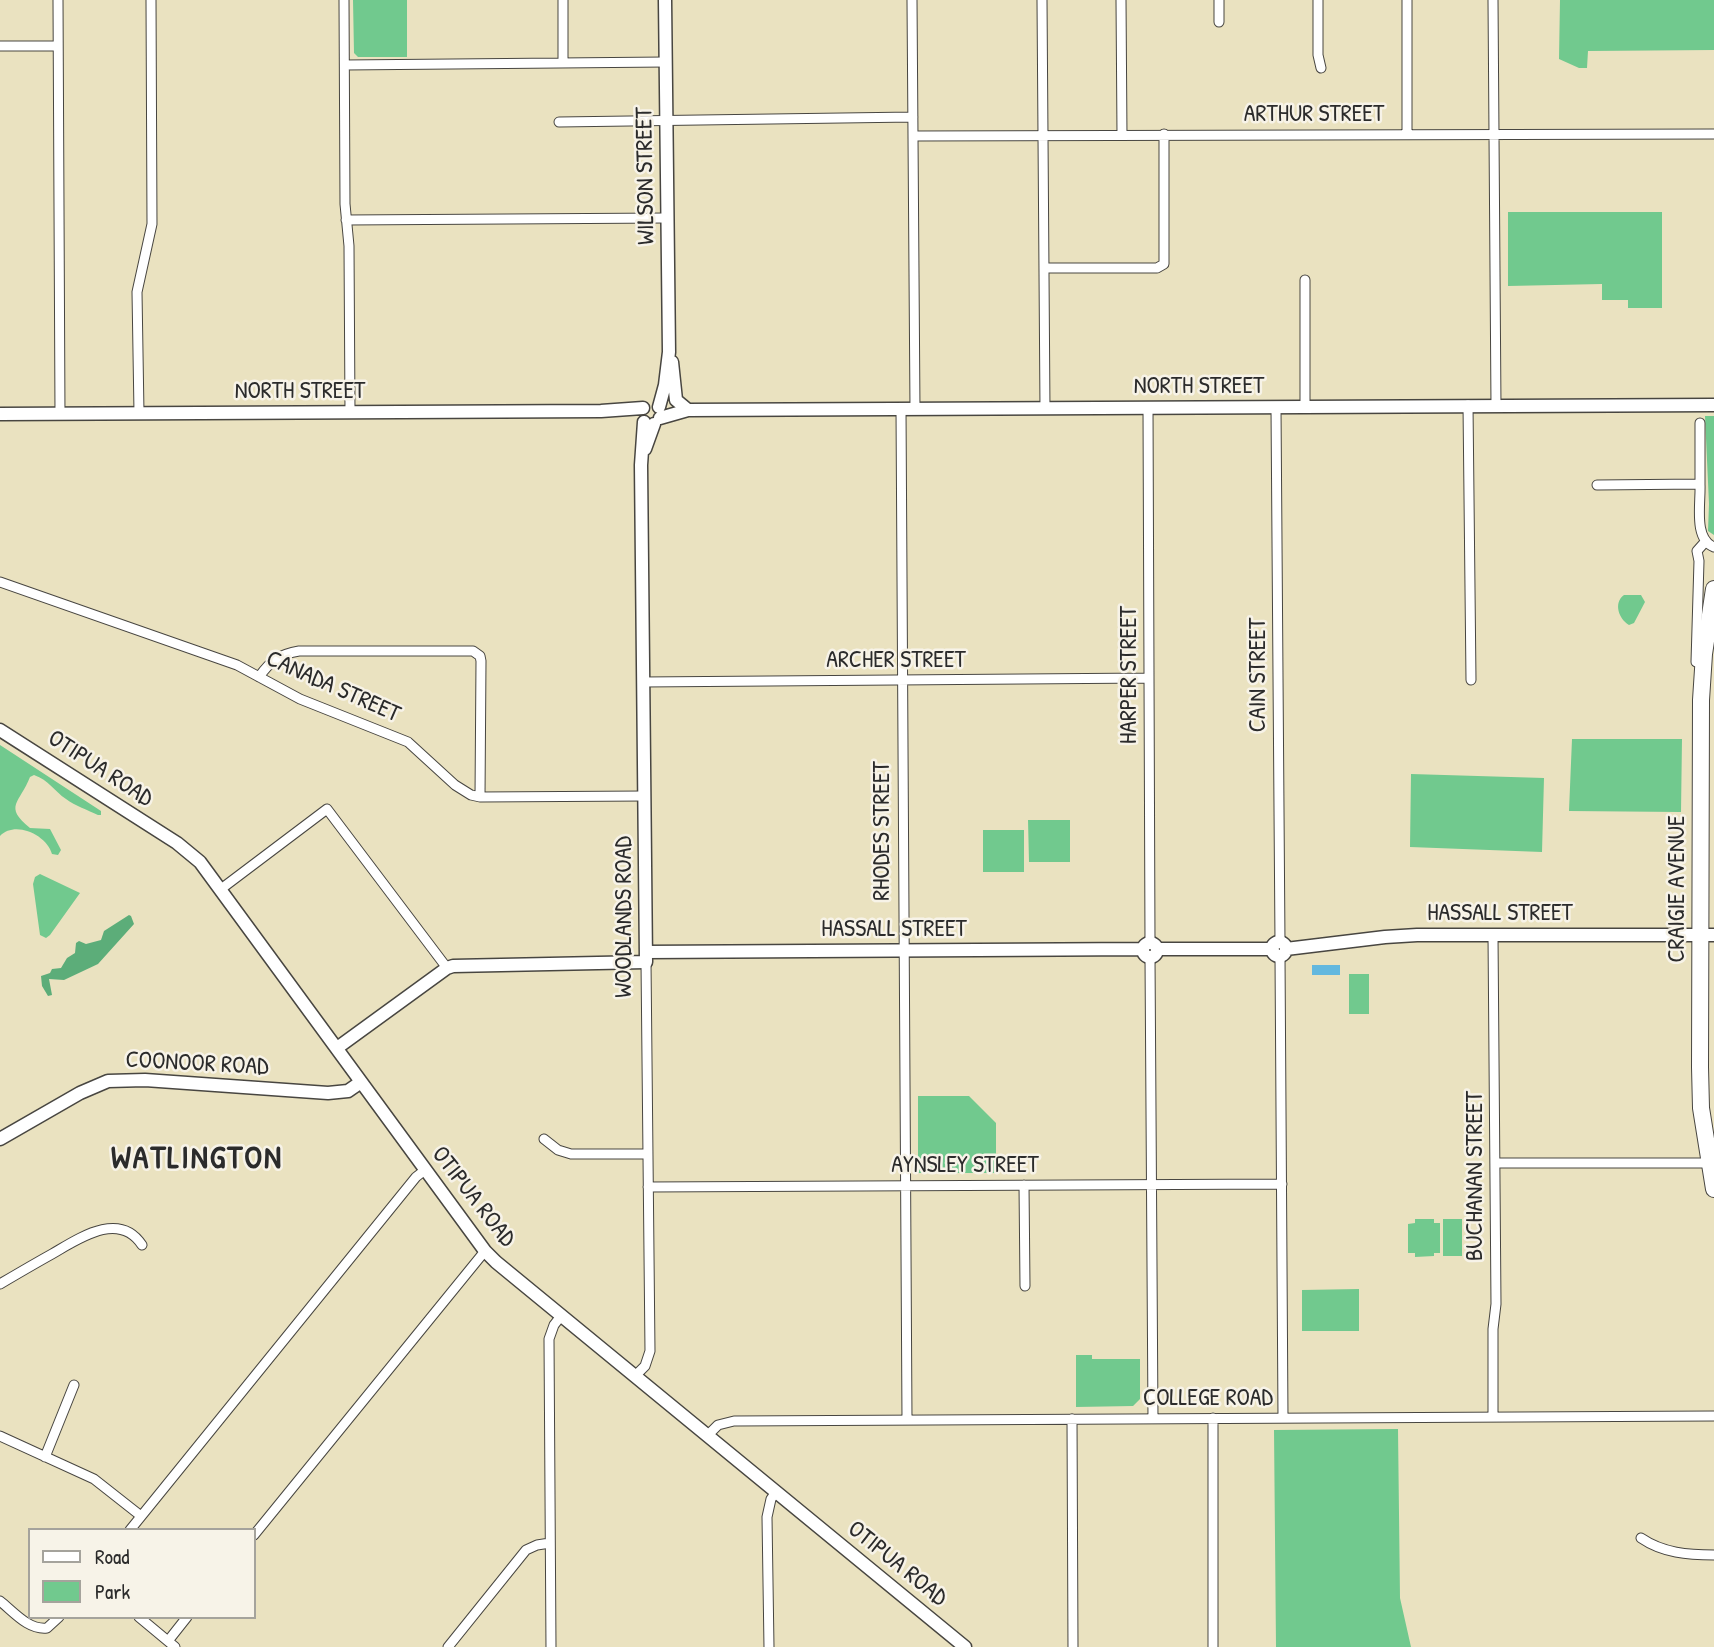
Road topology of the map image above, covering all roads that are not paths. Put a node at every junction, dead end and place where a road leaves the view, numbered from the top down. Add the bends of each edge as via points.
1 (58, 0) edge
2 (151, 0) edge
3 (344, 0) edge
4 (563, 0) edge
5 (665, 0) edge
6 (912, 0) edge
7 (1042, 0) edge
8 (1121, 0) edge
9 (1219, 0) edge
10 (1318, 0) edge
11 (1407, 0) edge
12 (1493, 0) edge
13 (1219, 22) dead end
14 (0, 46) edge
15 (58, 46) junction
16 (666, 62) junction
17 (563, 63) junction
18 (345, 65) junction
19 (1321, 68) dead end
20 (913, 117) junction
21 (666, 120) junction
22 (559, 122) dead end
23 (1494, 133) junction
24 (1164, 134) junction
25 (1407, 134) junction
26 (1714, 134) edge
27 (1122, 135) junction
28 (913, 136) junction
29 (1043, 136) junction
30 (667, 218) junction
31 (346, 219) junction
32 (1045, 268) junction
33 (1304, 281) dead end
34 (669, 352) junction
35 (1468, 405) junction
36 (1496, 405) junction
37 (1714, 405) edge
38 (1305, 406) junction
39 (1148, 407) junction
40 (1276, 408) junction
41 (901, 409) junction
42 (915, 409) junction
43 (1045, 409) junction
44 (686, 410) junction
45 (351, 412) junction
46 (139, 413) junction
47 (0, 414) edge
48 (60, 414) junction
49 (652, 414) junction
50 (1700, 423) dead end
51 (1700, 484) junction
52 (1597, 485) dead end
53 (1710, 544) edge
54 (0, 582) edge
55 (1714, 589) edge
56 (259, 677) junction
57 (1149, 678) junction
58 (1471, 680) dead end
59 (902, 681) junction
60 (643, 682) junction
61 (1708, 700) edge
62 (0, 730) edge
63 (645, 796) junction
64 (480, 797) junction
65 (221, 889) junction
66 (1493, 935) junction
67 (1707, 935) edge
68 (1280, 949) junction
69 (1150, 950) junction
70 (904, 951) junction
71 (646, 957) junction
72 (447, 968) junction
73 (337, 1048) junction
74 (361, 1082) junction
75 (0, 1139) edge
76 (544, 1139) dead end
77 (648, 1154) junction
78 (1496, 1163) junction
79 (1712, 1164) edge
80 (425, 1170) junction
81 (1282, 1184) junction
82 (1024, 1185) junction
83 (1151, 1185) junction
84 (904, 1186) junction
85 (648, 1187) junction
86 (1714, 1189) edge
87 (142, 1245) dead end
88 (485, 1251) junction
89 (0, 1284) edge
90 (1025, 1286) dead end
91 (561, 1317) junction
92 (635, 1376) junction
93 (74, 1384) dead end
94 (1714, 1416) edge
95 (1493, 1417) junction
96 (1213, 1418) junction
97 (1283, 1418) junction
98 (907, 1419) junction
99 (1072, 1419) junction
100 (1153, 1419) junction
101 (0, 1436) edge
102 (707, 1436) junction
103 (45, 1457) junction
104 (776, 1492) junction
105 (141, 1516) junction
106 (132, 1528) edge
107 (256, 1533) edge
108 (1641, 1538) dead end
109 (550, 1543) junction
110 (1714, 1555) edge
111 (0, 1601) edge
112 (57, 1619) edge
113 (141, 1619) edge
114 (186, 1619) edge
115 (172, 1644) edge
116 (448, 1647) edge
117 (551, 1647) edge
118 (769, 1647) edge
119 (965, 1647) edge
120 (1073, 1647) edge
121 (1213, 1647) edge

1 - 15 street
2 - 46 street via 152,224 137,292
3 - 18 street
4 - 17 street
5 - 16 street, WILSON STREET
6 - 20 street
7 - 29 street
8 - 27 street
9 - 13 street
10 - 19 street
11 - 25 street
12 - 23 street
14 - 15 street
15 - 48 street
16 - 17 street
16 - 21 street, WILSON STREET
17 - 18 street
18 - 31 street
20 - 21 street
20 - 28 street
21 - 22 street
21 - 30 street, WILSON STREET
23 - 25 street, ARTHUR STREET
23 - 26 street, ARTHUR STREET
23 - 36 street
24 - 25 street, ARTHUR STREET
24 - 27 street, ARTHUR STREET
24 - 32 street via 1164,264 1157,268
27 - 29 street, ARTHUR STREET
28 - 29 street, ARTHUR STREET
28 - 42 street
29 - 32 street
30 - 31 street
30 - 34 street, WILSON STREET
31 - 45 street
32 - 43 street
33 - 38 street
34 - 44 street, WILSON STREET via 675,398
34 - 49 street, WILSON STREET
35 - 36 street, NORTH STREET
35 - 38 street, NORTH STREET
35 - 58 street
36 - 37 street, NORTH STREET
38 - 40 street, NORTH STREET
39 - 40 street, NORTH STREET
39 - 43 street, NORTH STREET
39 - 57 street, HARPER STREET
40 - 68 street, CAIN STREET
41 - 42 street, NORTH STREET
41 - 44 street, NORTH STREET
41 - 59 street, RHODES STREET
42 - 43 street, NORTH STREET
44 - 49 street, NORTH STREET
45 - 46 street, NORTH STREET
45 - 49 street, NORTH STREET
46 - 48 street, NORTH STREET
47 - 48 street, NORTH STREET
49 - 60 street, WOODLANDS ROAD via 641,466
50 - 51 street
51 - 52 street
51 - 53 street via 1701,531
53 - 61 street via 1697,551 1695,691 1696,697
54 - 56 street, CANADA STREET via 221,657
55 - 61 highway, CRAIGIE AVENUE via 1705,638
56 - 64 street, CANADA STREET via 309,703 408,742 455,785
56 - 64 street via 271,661 299,651 473,651 481,661
57 - 59 street, ARCHER STREET
57 - 69 street, HARPER STREET
59 - 60 street, ARCHER STREET
59 - 70 street, RHODES STREET
60 - 63 street, WOODLANDS ROAD
61 - 67 highway, CRAIGIE AVENUE
62 - 65 street, OTIPUA ROAD via 186,849
63 - 64 street, CANADA STREET
63 - 71 street, WOODLANDS ROAD
65 - 72 street via 327,809
65 - 73 street, OTIPUA ROAD
66 - 67 street, HASSALL STREET
66 - 68 street, HASSALL STREET via 1385,937
66 - 78 street, BUCHANAN STREET
67 - 79 highway, CRAIGIE AVENUE via 1700,1090
68 - 69 street, HASSALL STREET
68 - 81 street, CAIN STREET
69 - 70 street, HASSALL STREET
69 - 83 street, HARPER STREET
70 - 71 street, HASSALL STREET
70 - 84 street, RHODES STREET
71 - 72 street, HASSALL STREET
71 - 77 street, WOODLANDS ROAD
72 - 73 street
73 - 74 street, OTIPUA ROAD
74 - 75 street, COONOOR ROAD via 348,1091 328,1093 108,1081
74 - 80 street, OTIPUA ROAD
76 - 77 street via 571,1154
77 - 85 street, WOODLANDS ROAD
78 - 79 street
78 - 95 street, BUCHANAN STREET
79 - 86 highway, CRAIGIE AVENUE
80 - 88 street, OTIPUA ROAD
80 - 105 street
81 - 83 street, AYNSLEY STREET
81 - 97 street, CAIN STREET
82 - 83 street, AYNSLEY STREET
82 - 84 street, AYNSLEY STREET
82 - 90 street
83 - 100 street, HARPER STREET
84 - 85 street, AYNSLEY STREET
84 - 98 street, RHODES STREET
85 - 92 street, WOODLANDS ROAD via 650,1351
87 - 89 street via 122,1230 98,1230
88 - 91 street, OTIPUA ROAD
88 - 107 street
91 - 92 street, OTIPUA ROAD
91 - 109 street via 549,1339
92 - 102 street, OTIPUA ROAD
93 - 103 street
94 - 95 street, COLLEGE ROAD
95 - 97 street, COLLEGE ROAD
96 - 97 street, COLLEGE ROAD
96 - 100 street, COLLEGE ROAD
96 - 121 street
98 - 99 street, COLLEGE ROAD
98 - 102 street, COLLEGE ROAD via 726,1422
99 - 100 street, COLLEGE ROAD
99 - 120 street
101 - 103 street
102 - 104 street, OTIPUA ROAD
103 - 105 street via 100,1482
104 - 118 street via 768,1517
104 - 119 street, OTIPUA ROAD
105 - 106 street
108 - 110 street via 1656,1548
109 - 116 street via 526,1550
109 - 117 street
111 - 112 street via 42,1629
113 - 115 street
114 - 115 street

